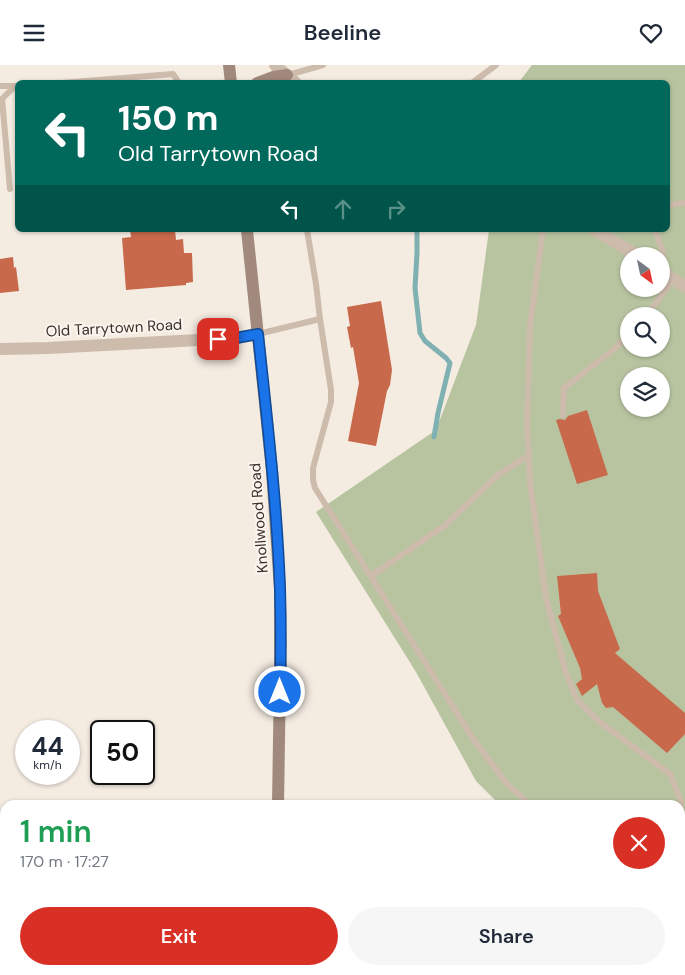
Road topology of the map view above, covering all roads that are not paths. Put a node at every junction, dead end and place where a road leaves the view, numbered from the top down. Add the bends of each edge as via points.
1 (229, 65) edge
2 (275, 65) edge
3 (323, 65) edge
4 (496, 65) edge
5 (292, 79) edge
6 (98, 80) edge
7 (177, 80) edge
8 (231, 80) edge
9 (265, 80) edge
10 (476, 80) edge
11 (15, 86) edge
12 (0, 87) edge
13 (15, 87) edge
14 (10, 189) dead end
15 (685, 203) edge
16 (670, 206) edge
17 (247, 232) edge
18 (308, 232) edge
19 (544, 232) edge
20 (598, 232) edge
21 (656, 232) edge
22 (623, 247) edge
23 (661, 247) edge
24 (670, 277) edge
25 (685, 287) edge
26 (320, 319) junction
27 (258, 334) junction
28 (620, 343) edge
29 (0, 349) edge
30 (563, 415) dead end
31 (529, 455) junction
32 (371, 576) junction
33 (278, 800) edge
34 (525, 800) edge
35 (681, 800) edge

1 - 8 main road
2 - 5 street
3 - 5 lane
4 - 10 lane
5 - 9 main road via 273,77
6 - 7 lane via 173,74
11 - 12 lane
13 - 14 lane via 2,99
15 - 16 lane
17 - 27 main road, Knollwood Road
18 - 26 lane
19 - 31 lane via 530,326
20 - 22 street
21 - 23 lane
24 - 25 street
26 - 27 lane
26 - 32 lane via 331,402 313,468 313,480
27 - 29 street, Old Tarrytown Road via 236,338
27 - 33 main road, Knollwood Road via 280,589
28 - 30 lane via 564,388
31 - 32 lane via 498,475 444,526
31 - 35 lane via 546,598 566,673 577,700 601,723 670,774
32 - 34 lane via 474,740 508,785

